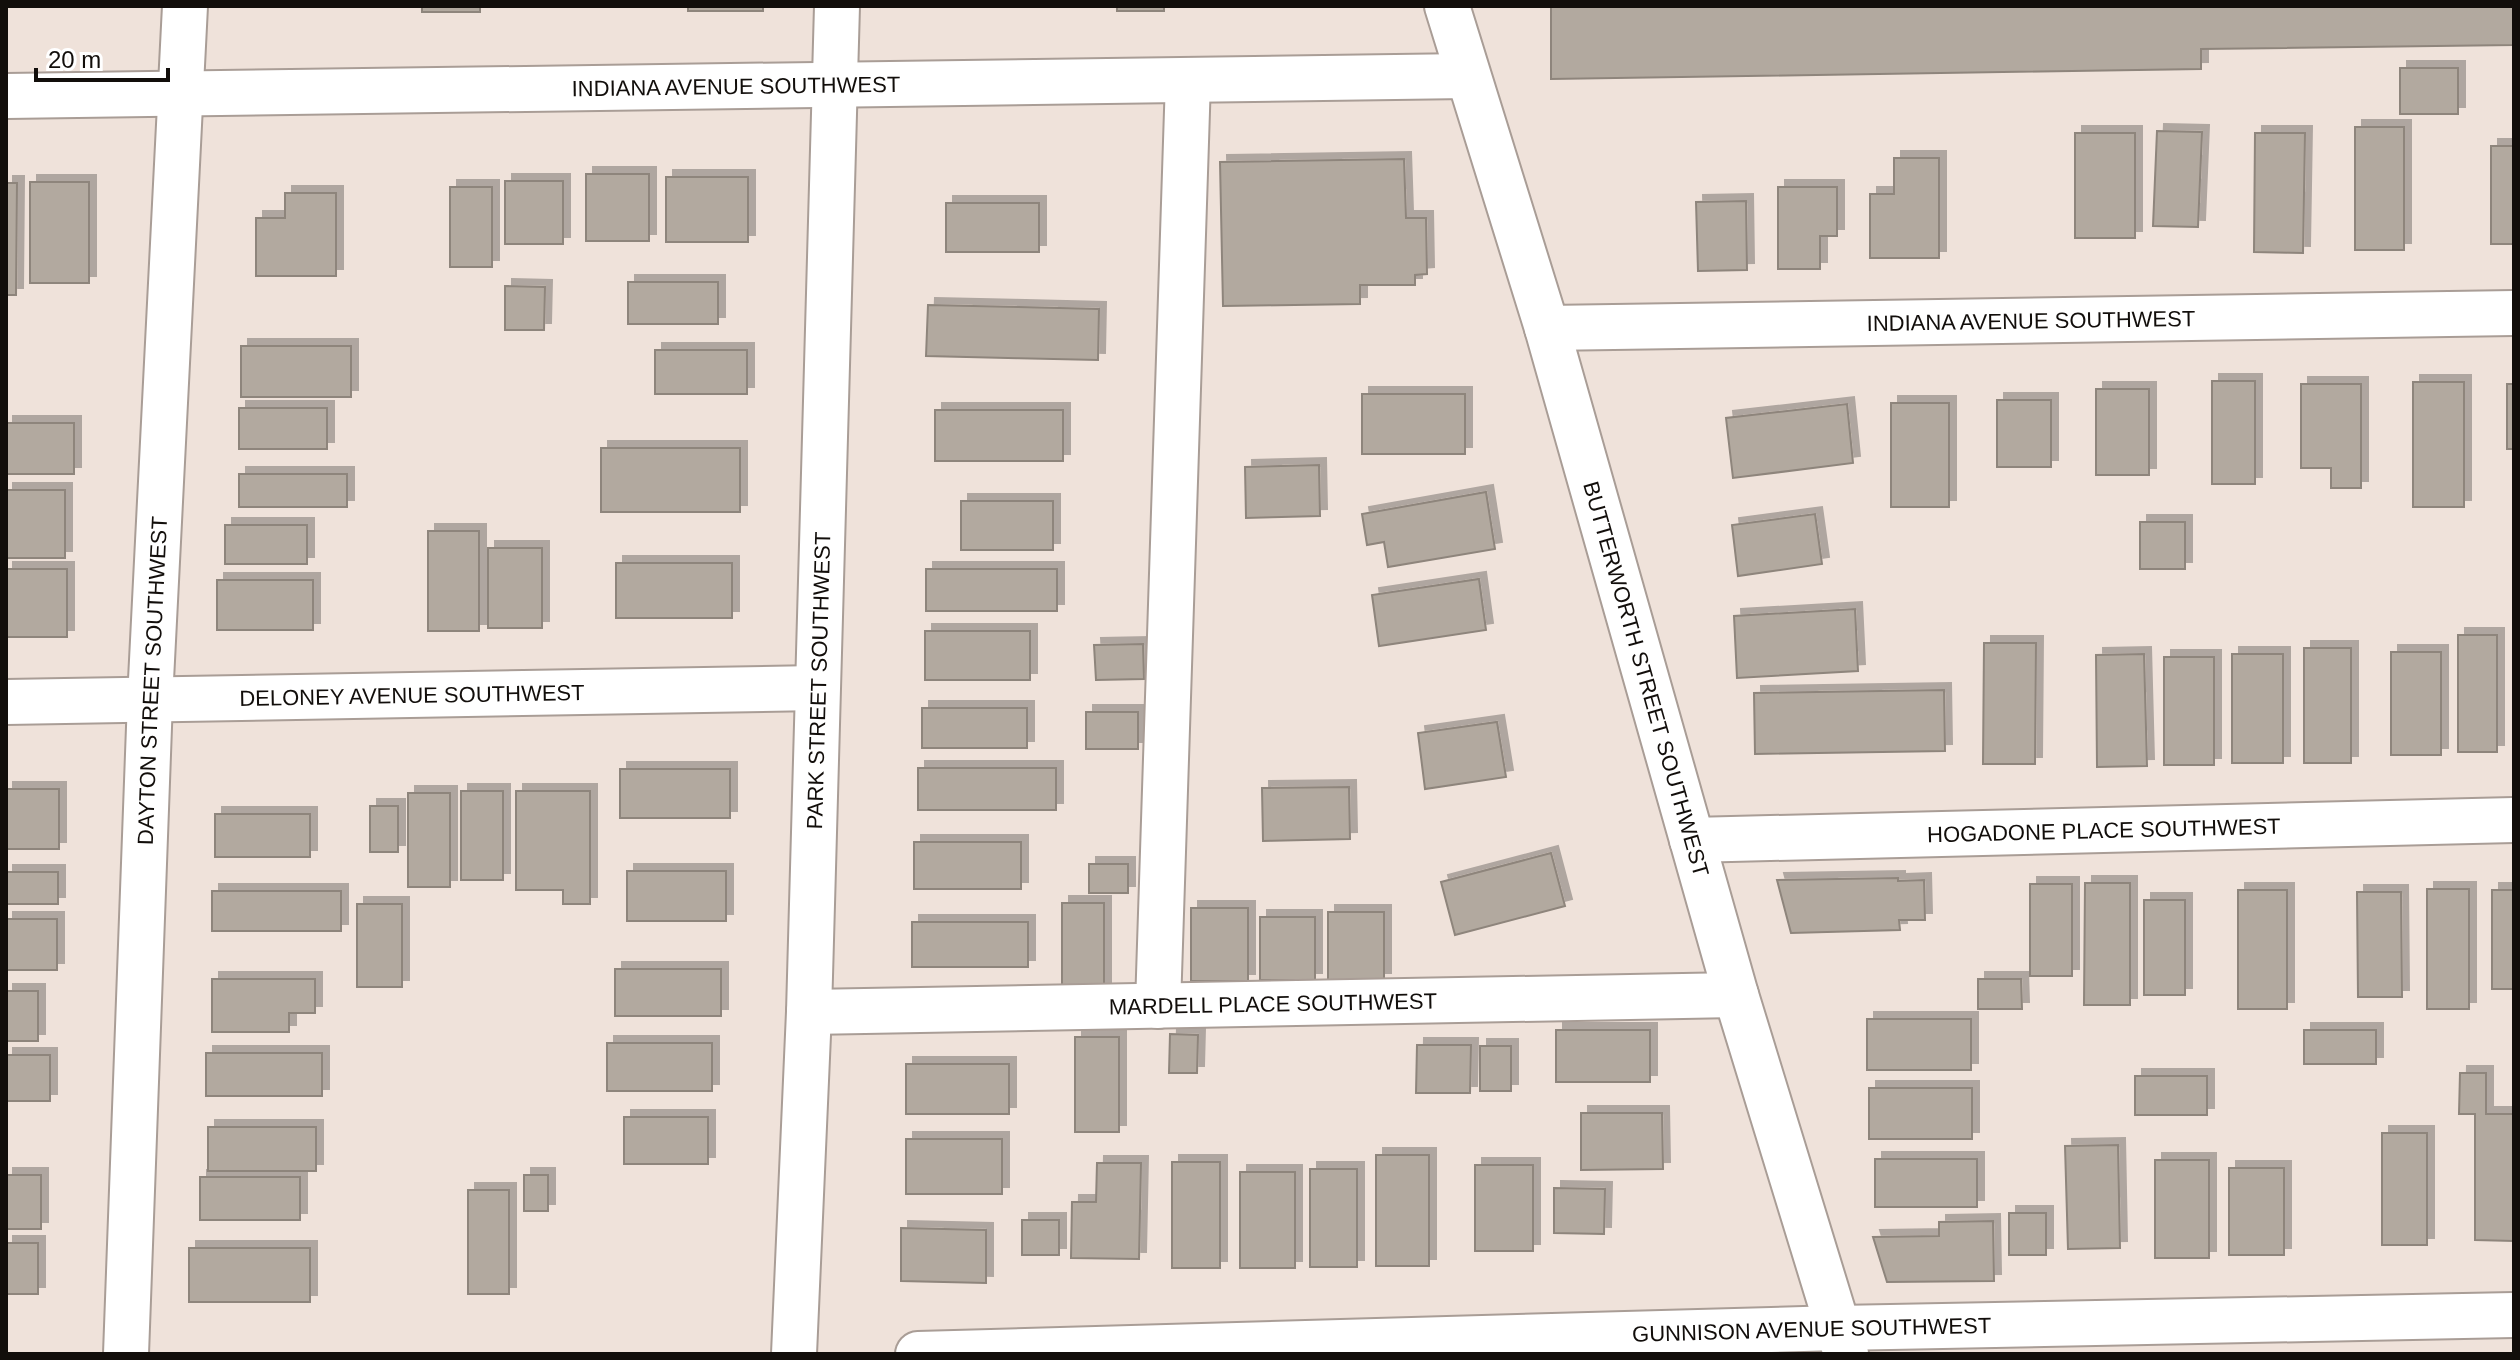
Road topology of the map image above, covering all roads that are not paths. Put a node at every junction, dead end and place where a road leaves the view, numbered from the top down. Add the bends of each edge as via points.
1 (185, 6) edge
2 (837, 6) edge
3 (1447, 6) edge
4 (1467, 76) junction
5 (1188, 80) junction
6 (834, 85) junction
7 (183, 93) junction
8 (6, 96) edge
9 (2514, 313) edge
10 (1547, 328) junction
11 (817, 688) junction
12 (150, 700) junction
13 (6, 702) edge
14 (2514, 820) edge
15 (1692, 840) junction
16 (1736, 995) junction
17 (1158, 1006) junction
18 (809, 1012) junction
19 (2514, 1315) edge
20 (1842, 1341) edge
21 (126, 1354) edge
22 (794, 1354) edge
23 (918, 1354) edge

1 - 7 street, DAYTON STREET SOUTHWEST
2 - 6 street, PARK STREET SOUTHWEST
3 - 4 street, BUTTERWORTH STREET SOUTHWEST
4 - 5 street, INDIANA AVENUE SOUTHWEST
4 - 10 street, BUTTERWORTH STREET SOUTHWEST
5 - 6 street, INDIANA AVENUE SOUTHWEST
5 - 17 street
6 - 7 street, INDIANA AVENUE SOUTHWEST
6 - 11 street, PARK STREET SOUTHWEST
7 - 8 street, INDIANA AVENUE SOUTHWEST
7 - 12 street, DAYTON STREET SOUTHWEST
9 - 10 street, INDIANA AVENUE SOUTHWEST
10 - 15 street, BUTTERWORTH STREET SOUTHWEST
11 - 12 street, DELONEY AVENUE SOUTHWEST
11 - 18 street, PARK STREET SOUTHWEST
12 - 13 street, DELONEY AVENUE SOUTHWEST
12 - 21 street, DAYTON STREET SOUTHWEST
14 - 15 street, HOGADONE PLACE SOUTHWEST
15 - 16 street, BUTTERWORTH STREET SOUTHWEST
16 - 17 street, MARDELL PLACE SOUTHWEST
16 - 20 street, BUTTERWORTH STREET SOUTHWEST
17 - 18 street, MARDELL PLACE SOUTHWEST
18 - 22 street, PARK STREET SOUTHWEST
19 - 20 street, GUNNISON AVENUE SOUTHWEST
20 - 23 street, GUNNISON AVENUE SOUTHWEST

